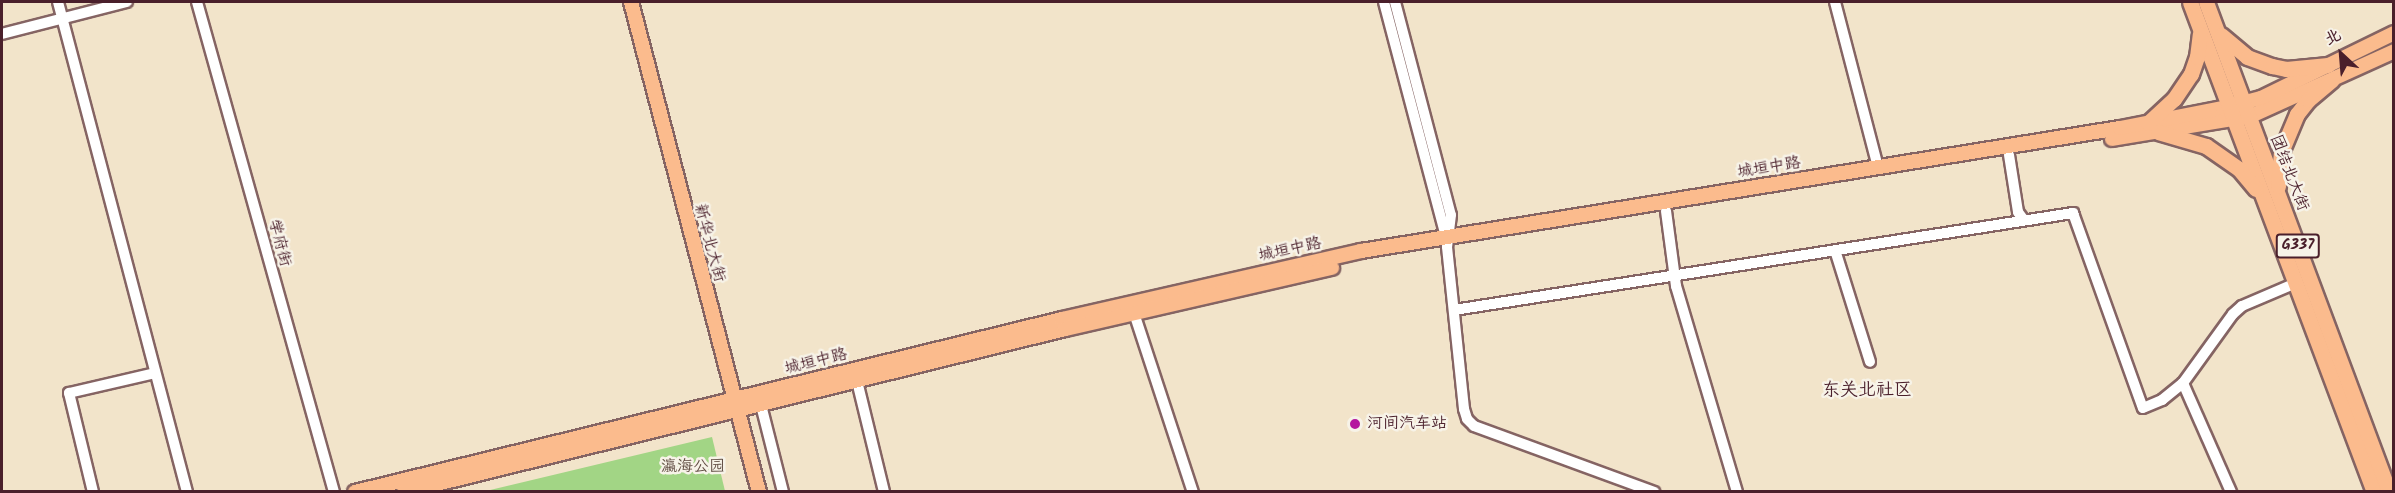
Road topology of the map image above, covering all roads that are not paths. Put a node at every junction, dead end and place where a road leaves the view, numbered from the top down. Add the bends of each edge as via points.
1 (58, 2) edge
2 (127, 2) edge
3 (197, 2) edge
4 (204, 2) edge
5 (621, 2) edge
6 (631, 2) edge
7 (1384, 2) edge
8 (1395, 2) edge
9 (1835, 2) edge
10 (2190, 2) edge
11 (2206, 2) edge
12 (63, 18) junction
13 (2200, 28) junction
14 (2217, 32) junction
15 (2394, 33) edge
16 (2, 34) edge
17 (2394, 51) edge
18 (2330, 73) junction
19 (2239, 111) junction
20 (2153, 127) junction
21 (2009, 155) junction
22 (1878, 167) junction
23 (2272, 199) junction
24 (1666, 211) junction
25 (2023, 219) junction
26 (1447, 242) junction
27 (1835, 250) junction
28 (1675, 277) junction
29 (2296, 283) junction
30 (1454, 310) junction
31 (1134, 314) junction
32 (1870, 362) dead end
33 (155, 373) junction
34 (857, 381) junction
35 (2183, 383) junction
36 (761, 405) junction
37 (731, 406) junction
38 (93, 492) edge
39 (187, 492) edge
40 (334, 492) edge
41 (355, 492) edge
42 (404, 492) edge
43 (749, 492) edge
44 (759, 492) edge
45 (783, 492) edge
46 (884, 492) edge
47 (1193, 492) edge
48 (1654, 492) edge
49 (1737, 492) edge
50 (2231, 492) edge
51 (2374, 492) edge
52 (2390, 492) edge

1 - 12 street
2 - 12 street
3 - 40 street, 学府街
4 - 40 street, 学府街 via 333,466
5 - 37 main road, 新华北大街
6 - 37 main road, 新华北大街
7 - 26 street
8 - 26 street via 1451,215
9 - 22 street
10 - 13 highway, 团结北大街 / G337
11 - 14 highway, 团结北大街 / G337
12 - 16 street
12 - 33 street
13 - 19 highway, 团结北大街 / G337
13 - 20 highway via 2191,74
14 - 18 highway via 2247,57 2286,69
14 - 19 highway, 团结北大街 / G337
15 - 18 main road
17 - 18 main road
18 - 19 main road, 城垣中路
18 - 23 highway via 2297,114 2287,134
19 - 20 main road, 城垣中路
19 - 23 highway, 团结北大街 / G337
20 - 21 main road, 城垣中路
20 - 22 main road, 城垣中路
20 - 23 highway via 2196,141 2228,160
21 - 24 main road, 城垣中路
21 - 25 street via 2018,212
22 - 26 main road, 城垣中路
23 - 29 highway, 团结北大街 / G337
23 - 52 highway, 团结北大街 / G337
24 - 26 main road, 城垣中路
24 - 28 street
25 - 27 street
25 - 35 street via 2073,213 2143,408 2163,400
26 - 30 street
26 - 31 main road, 城垣中路
26 - 37 main road, 城垣中路 via 1361,251 1251,276
27 - 28 street
27 - 32 street
28 - 30 street
28 - 49 street
29 - 35 street via 2250,301 2233,314
29 - 51 highway, 团结北大街 / G337
30 - 48 street via 1464,409 1474,426
31 - 34 main road, 城垣中路
31 - 47 street
33 - 38 street via 69,393
33 - 39 street
34 - 36 main road, 城垣中路
34 - 46 street
35 - 50 street
36 - 37 main road, 城垣中路
36 - 45 street
37 - 41 main road, 城垣中路
37 - 42 main road, 城垣中路
37 - 43 main road, 新华北大街
37 - 44 main road, 新华北大街

